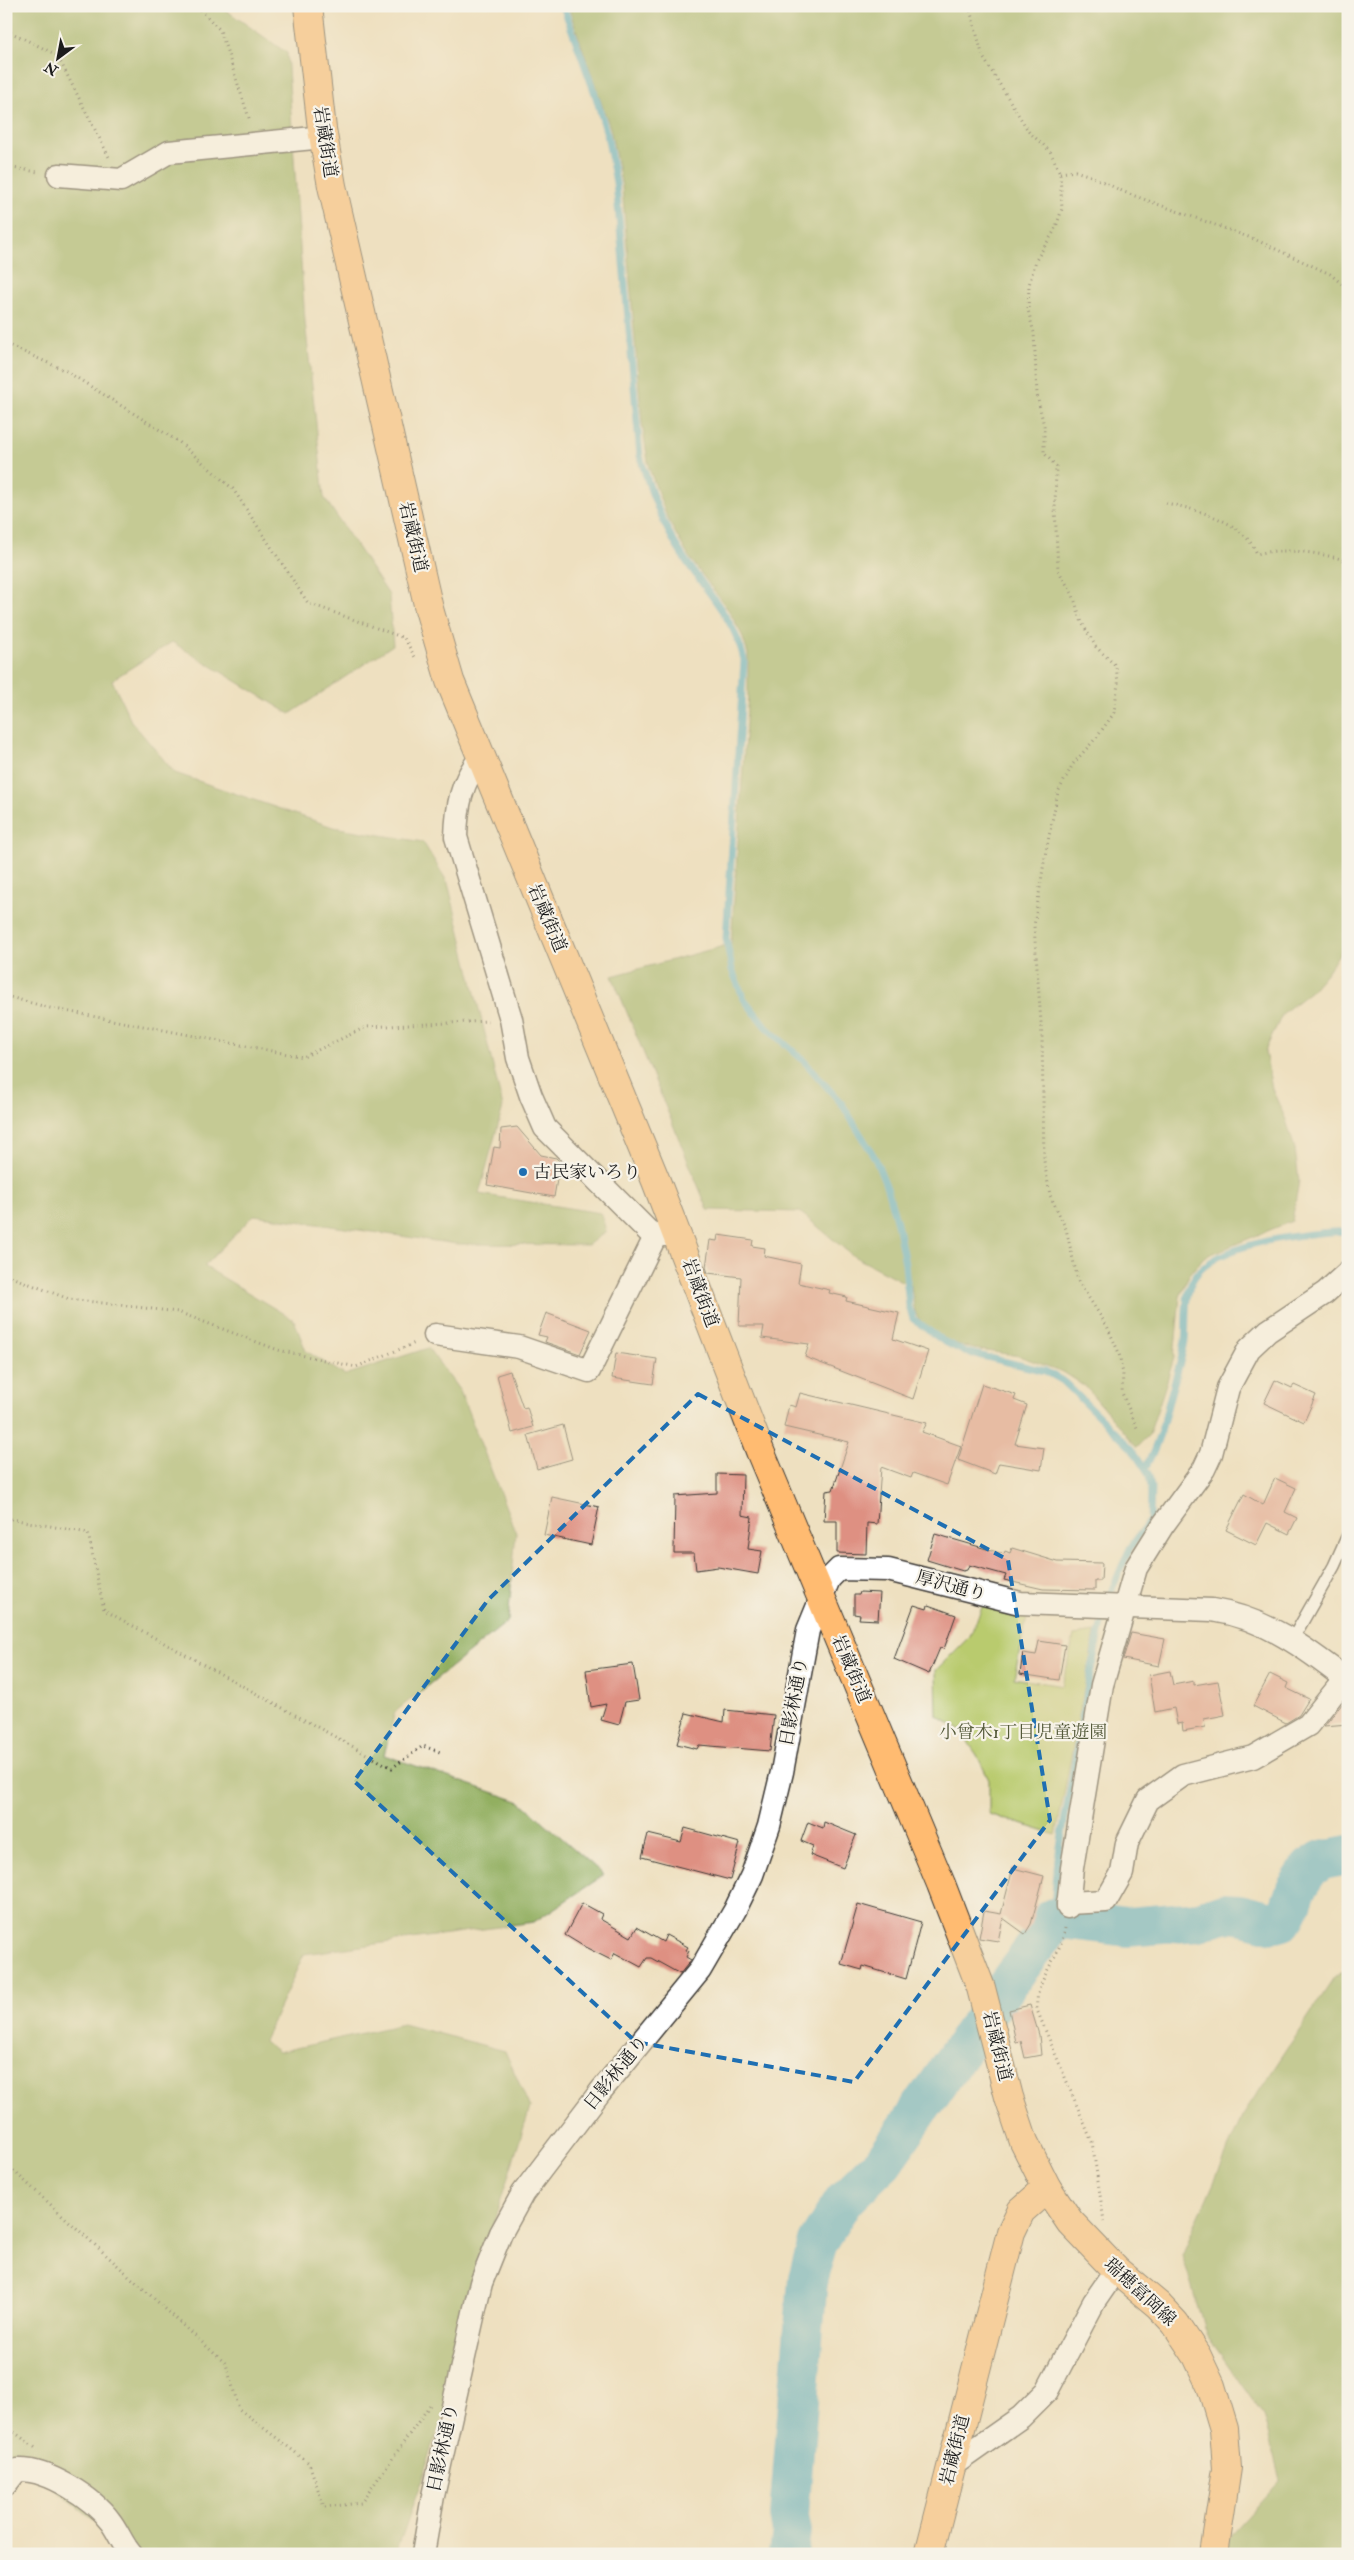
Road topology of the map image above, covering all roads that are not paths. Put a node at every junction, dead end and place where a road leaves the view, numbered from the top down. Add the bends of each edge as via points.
1 (308, 6) edge
2 (324, 137) junction
3 (59, 175) road end
4 (480, 758) junction
5 (667, 1235) junction
6 (1348, 1272) edge
7 (435, 1335) road end
8 (1348, 1535) edge
9 (822, 1599) junction
10 (1115, 1607) junction
11 (1292, 1640) junction
12 (1347, 1680) edge
13 (1048, 2188) junction
14 (1116, 2270) junction
15 (950, 2466) junction
16 (6, 2484) edge
17 (131, 2554) edge
18 (423, 2554) edge
19 (929, 2554) edge
20 (1214, 2554) edge

1 - 2 main road, 岩蔵街道
2 - 3 street via 169,152 120,180
2 - 4 main road, 岩蔵街道 via 431,617 450,681
4 - 5 main road, 岩蔵街道
4 - 5 street via 466,776 457,814 456,837 531,1096 545,1128 648,1231
5 - 7 street via 589,1371 519,1347
5 - 9 main road, 岩蔵街道
6 - 10 street via 1325,1293 1258,1338 1242,1359 1228,1388 1211,1454 1198,1479 1144,1552 1131,1584
8 - 11 lane
9 - 10 street, 厚沢通り via 834,1572 858,1569 888,1570 1020,1603
9 - 13 main road, 岩蔵街道 via 981,1988 1017,2123
9 - 18 street, 日影林通り via 808,1630 778,1789 752,1875 700,1970 523,2192 501,2233 481,2283
10 - 11 street, 厚沢通り via 1230,1613 1266,1625
10 - 12 street via 1068,1905 1106,1901 1122,1873 1127,1843 1148,1800 1183,1775 1253,1756 1308,1725
11 - 12 street, 厚沢通り
13 - 14 main road, 瑞穂富岡線 via 1070,2222
13 - 15 main road, 岩蔵街道 via 1021,2211 1011,2232
14 - 15 street via 1094,2302 1047,2391 1021,2417
14 - 20 main road, 瑞穂富岡線 via 1175,2323 1197,2356 1217,2401 1224,2429 1227,2468
15 - 19 main road, 岩蔵街道
16 - 17 street via 17,2470 63,2484 99,2507

